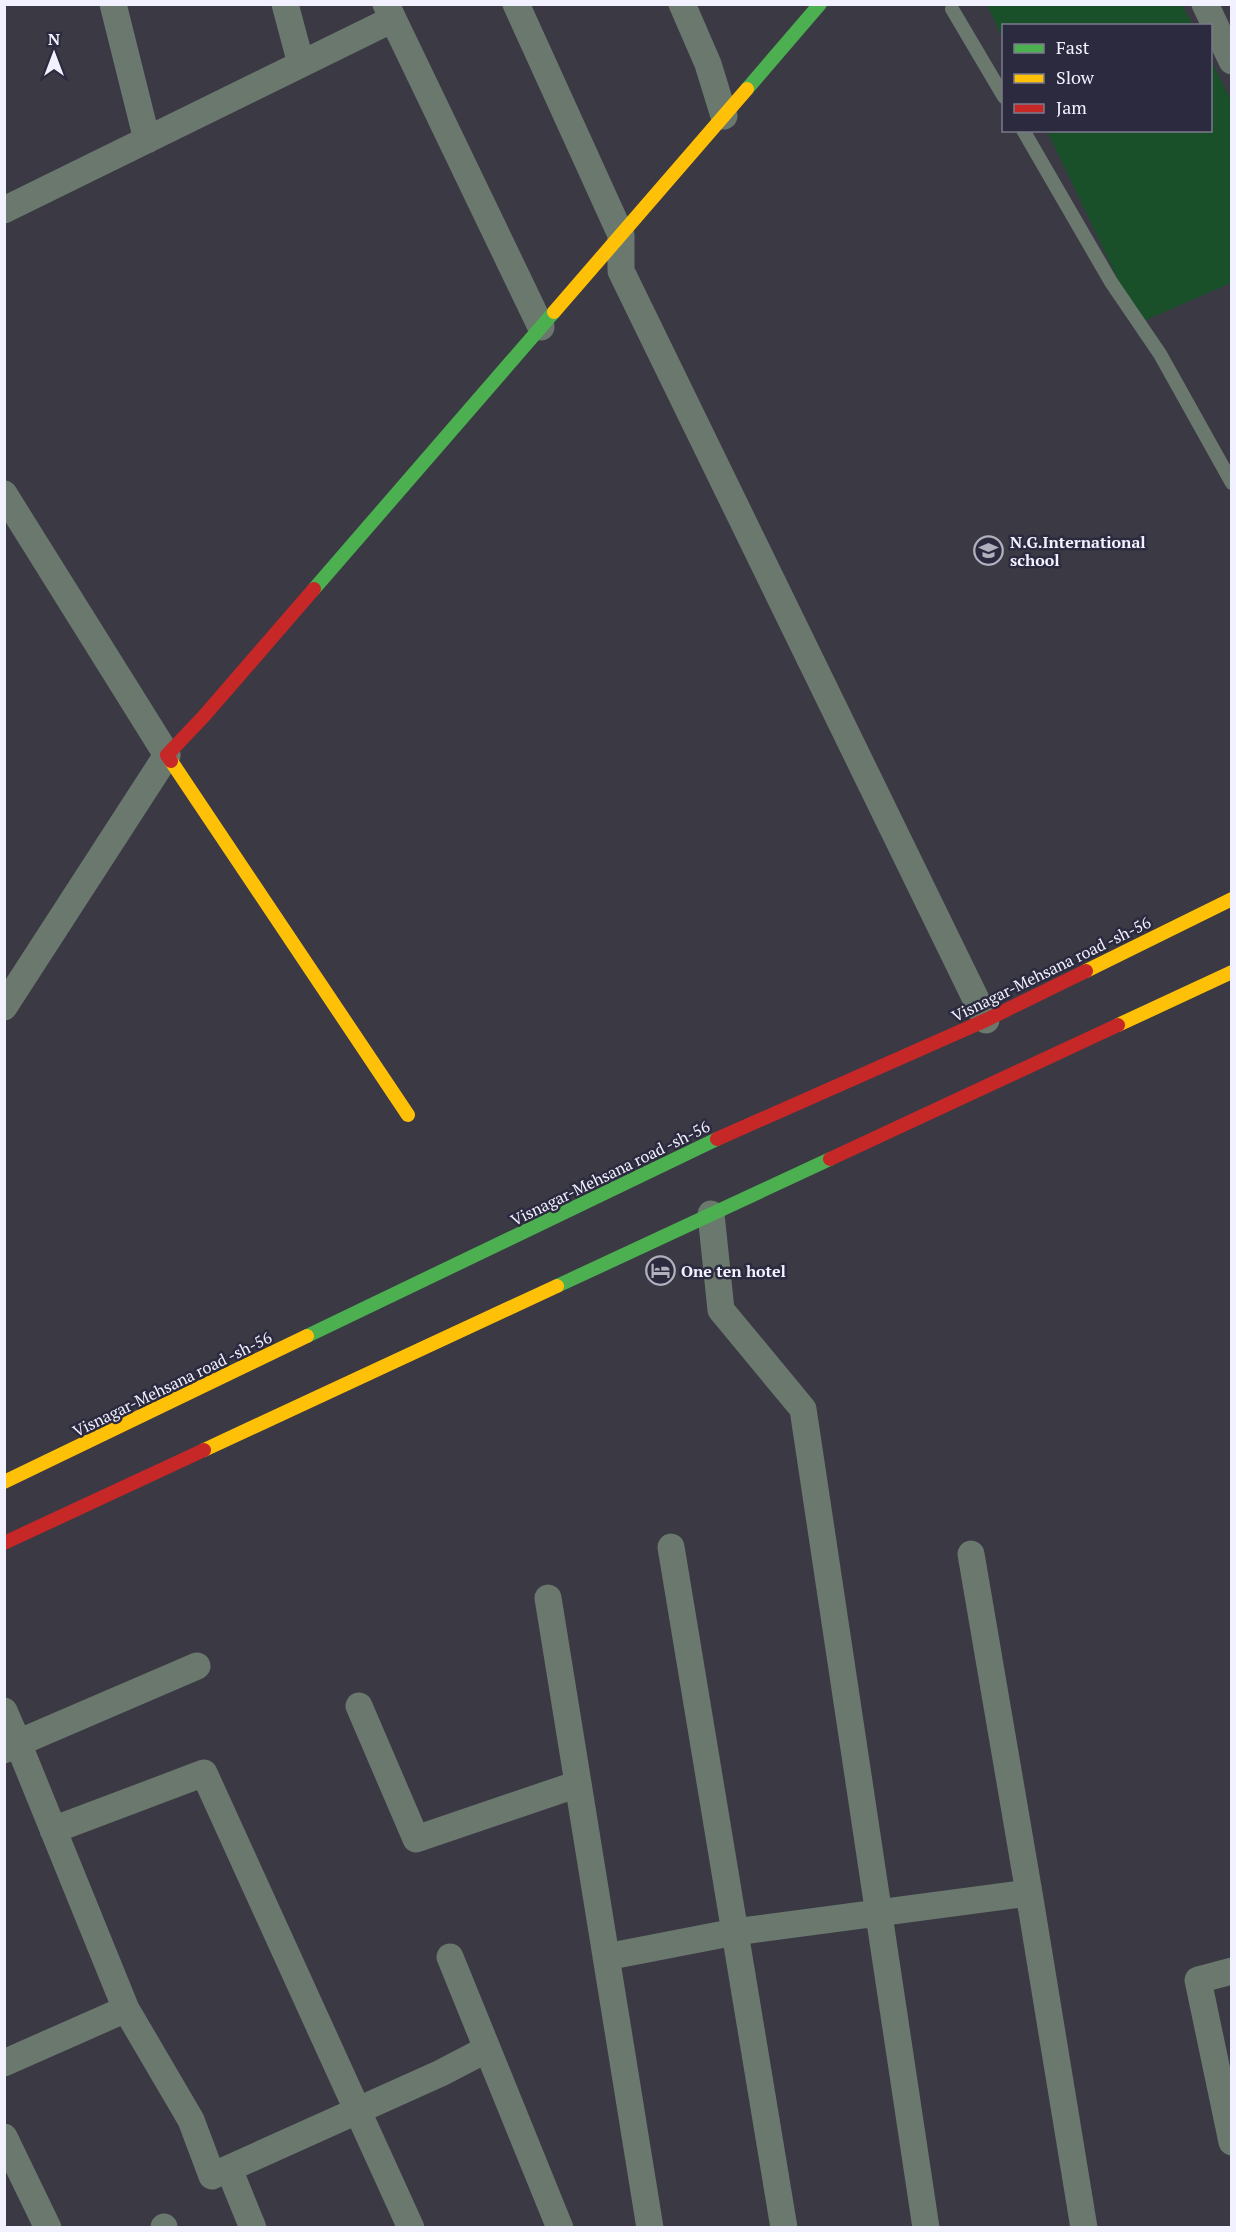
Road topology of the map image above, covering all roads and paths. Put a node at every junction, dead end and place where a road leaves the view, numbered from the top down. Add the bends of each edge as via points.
1 (113, 4) edge
2 (285, 4) edge
3 (516, 4) edge
4 (682, 4) edge
5 (820, 4) edge
6 (1205, 4) edge
7 (952, 9) dead end
8 (389, 12) edge
9 (1232, 61) edge
10 (301, 64) junction
11 (1002, 94) edge
12 (724, 116) junction
13 (1024, 132) edge
14 (147, 140) junction
15 (4, 210) edge
16 (621, 235) junction
17 (541, 327) junction
18 (1232, 483) edge
19 (4, 494) edge
20 (167, 755) junction
21 (1232, 899) edge
22 (1232, 972) edge
23 (4, 1007) edge
24 (986, 1020) junction
25 (408, 1115) dead end
26 (711, 1214) junction
27 (4, 1482) edge
28 (4, 1544) edge
29 (671, 1546) dead end
30 (971, 1554) dead end
31 (548, 1598) dead end
32 (197, 1666) dead end
33 (359, 1706) dead end
34 (4, 1711) edge
35 (11, 1746) edge
36 (578, 1784) junction
37 (53, 1830) junction
38 (1029, 1893) junction
39 (878, 1913) junction
40 (735, 1932) junction
41 (450, 1957) dead end
42 (606, 1957) junction
43 (1232, 1971) edge
44 (126, 2009) junction
45 (487, 2049) junction
46 (4, 2063) edge
47 (358, 2110) junction
48 (4, 2137) edge
49 (1232, 2142) edge
50 (229, 2169) junction
51 (48, 2228) edge
52 (253, 2228) edge
53 (411, 2228) edge
54 (560, 2228) edge
55 (650, 2228) edge
56 (784, 2228) edge
57 (926, 2228) edge
58 (1084, 2228) edge

1 - 14 street
2 - 10 street
3 - 16 street
4 - 12 street via 708,64
5 - 12 main road
6 - 9 street
7 - 11 lane
8 - 10 street
8 - 17 street
10 - 14 street
12 - 16 main road
13 - 18 lane via 1111,282 1160,354
14 - 15 street
16 - 17 main road
16 - 24 street via 621,272
17 - 20 main road
19 - 20 street
20 - 23 street
20 - 25 main road
21 - 24 main road, Visnagar-Mehsana road -sh-56
22 - 26 main road
24 - 27 main road, Visnagar-Mehsana road -sh-56 via 713,1141
26 - 28 main road
26 - 39 street via 721,1310 803,1409
29 - 40 street
30 - 38 street
31 - 36 street
32 - 35 street
33 - 36 street via 416,1839
34 - 35 street
35 - 37 street
36 - 42 street
37 - 44 street
37 - 47 street via 204,1773
38 - 39 street
38 - 58 street
39 - 40 street
39 - 57 street
40 - 42 street
40 - 56 street
41 - 45 street
42 - 55 street
43 - 49 street via 1198,1980
44 - 46 street
44 - 50 street via 191,2120 212,2176
45 - 47 street
45 - 54 street
47 - 50 street
47 - 53 street
48 - 51 street
50 - 52 street

